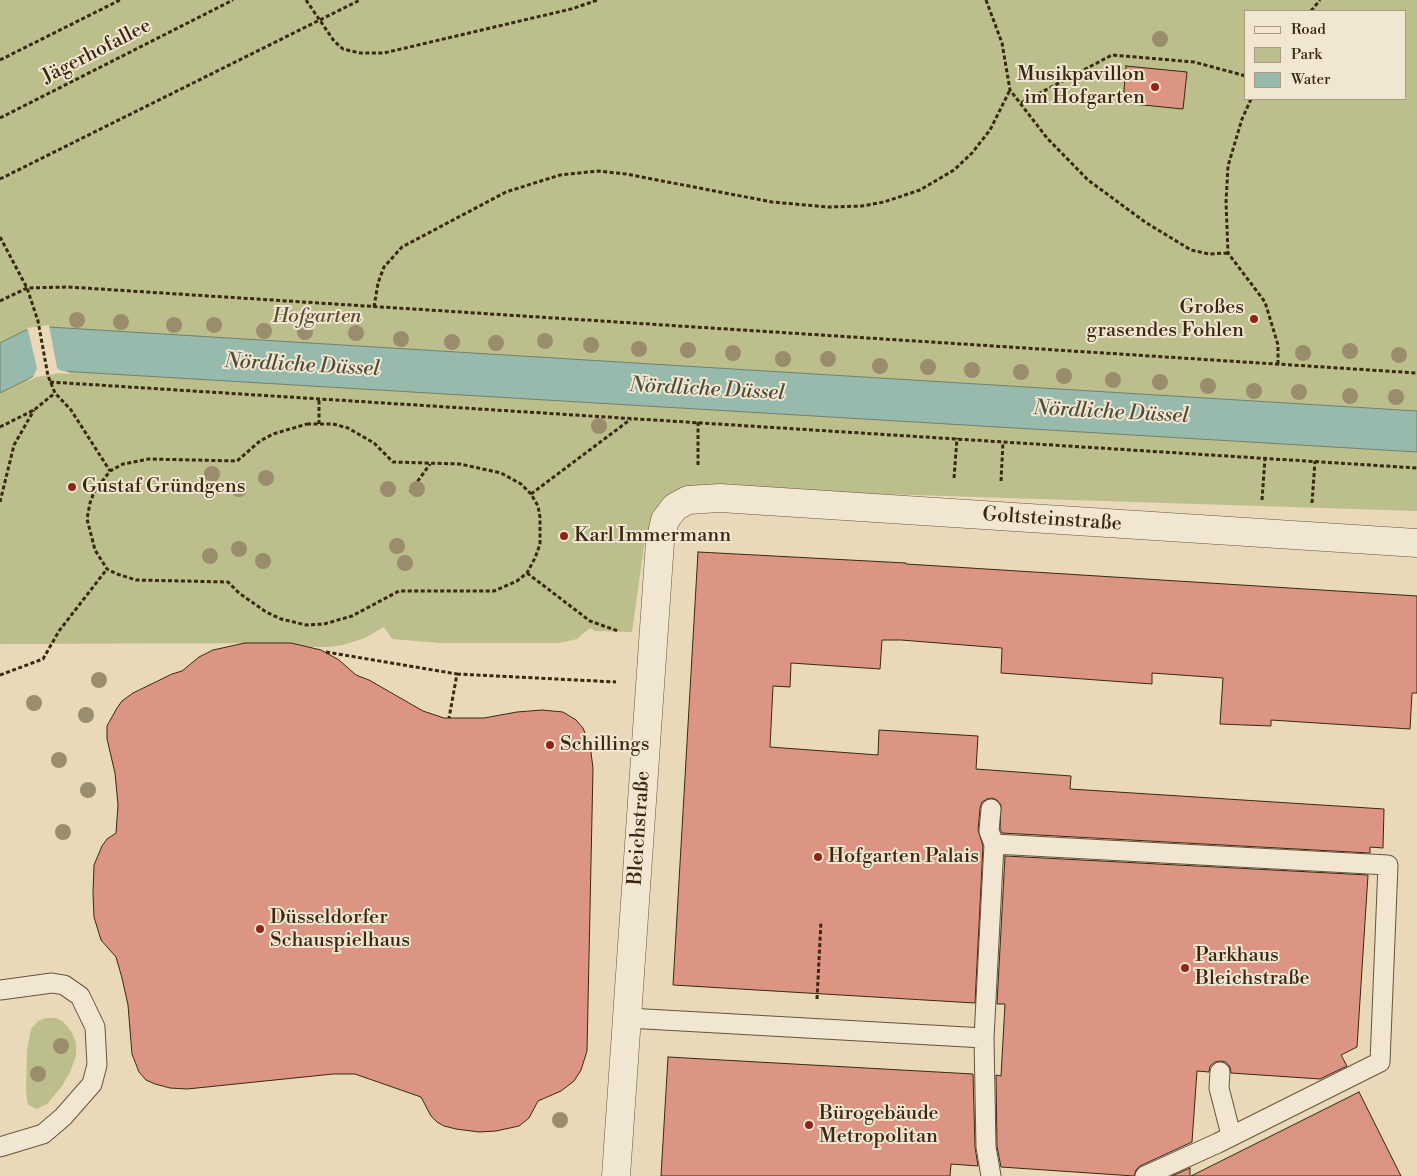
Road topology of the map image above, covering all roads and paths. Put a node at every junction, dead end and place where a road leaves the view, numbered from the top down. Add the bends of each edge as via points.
1 (120, 0) edge
2 (233, 0) edge
3 (306, 0) edge
4 (360, 0) edge
5 (598, 0) edge
6 (986, 0) edge
7 (1320, 0) edge
8 (1312, 10) edge
9 (319, 20) junction
10 (0, 60) edge
11 (1244, 75) edge
12 (1010, 90) junction
13 (1251, 100) edge
14 (1020, 103) junction
15 (0, 118) edge
16 (0, 179) edge
17 (0, 237) edge
18 (1228, 253) junction
19 (27, 288) junction
20 (0, 301) edge
21 (374, 307) junction
22 (1278, 364) junction
23 (1417, 373) edge
24 (50, 382) junction
25 (55, 393) junction
26 (319, 399) junction
27 (34, 410) junction
28 (632, 418) junction
29 (698, 422) junction
30 (319, 424) junction
31 (0, 427) edge
32 (430, 463) junction
33 (1417, 468) edge
34 (110, 471) junction
35 (410, 492) dead end
36 (531, 494) junction
37 (688, 500) junction
38 (0, 502) edge
39 (1417, 543) edge
40 (107, 569) junction
41 (527, 573) junction
42 (653, 643) junction
43 (326, 652) dead end
44 (457, 674) junction
45 (0, 675) edge
46 (611, 682) dead end
47 (449, 718) dead end
48 (991, 809) dead end
49 (994, 844) junction
50 (821, 921) dead end
51 (0, 990) edge
52 (628, 1018) junction
53 (815, 1028) junction
54 (984, 1038) junction
55 (1220, 1072) dead end
56 (1231, 1135) junction
57 (0, 1147) edge
58 (616, 1176) edge
59 (991, 1176) edge
60 (1146, 1176) edge

1 - 10 path
2 - 15 path, Jägerhofallee
3 - 9 path
4 - 9 path
5 - 9 path via 384,53 343,49
6 - 12 path via 1002,43
7 - 8 path
9 - 16 path
11 - 14 path via 1194,62 1112,55
12 - 14 path
12 - 21 path via 990,130 972,154 954,170 920,190 884,202 828,207 772,202 598,171 560,174 506,192 402,247 384,267
13 - 18 path via 1228,166
14 - 18 path via 1047,138 1088,180 1145,222 1191,250 1209,254
17 - 19 path
18 - 22 path via 1265,302 1278,345
19 - 20 path
19 - 21 path via 68,287
19 - 24 path via 38,321
21 - 22 path
22 - 23 path
24 - 25 path
24 - 26 path
25 - 27 path
25 - 34 path via 72,410
26 - 28 path
26 - 30 path
27 - 31 path
27 - 38 path via 14,445
28 - 29 path
28 - 36 path
29 - 33 path
29 - 37 path via 698,482
30 - 32 path via 348,428 374,443 393,462
30 - 34 path via 307,424 273,434 238,461 149,459 123,464
32 - 35 path
32 - 36 path via 460,464 501,473
34 - 40 path via 94,492 87,519 95,550
36 - 41 path via 538,506 541,531 536,558
37 - 39 street, Goltsteinstraße via 720,498
37 - 42 street, Bleichstraße via 675,507 665,520 660,542
40 - 41 path via 136,580 228,582 266,612 281,620 306,625 352,616 399,591 494,591
40 - 45 path via 42,659
41 - 42 path via 590,621
42 - 52 street, Bleichstraße
43 - 44 path
44 - 46 path
44 - 47 path
48 - 49 lane via 989,831
49 - 54 lane
49 - 56 lane via 1388,865 1380,1062
50 - 53 path
51 - 57 lane via 52,983 64,985 80,996 95,1027 97,1065 92,1084 42,1134
52 - 53 lane
52 - 58 street, Bleichstraße
53 - 54 lane
54 - 59 lane via 986,1147
55 - 56 lane via 1219,1088
56 - 60 lane

